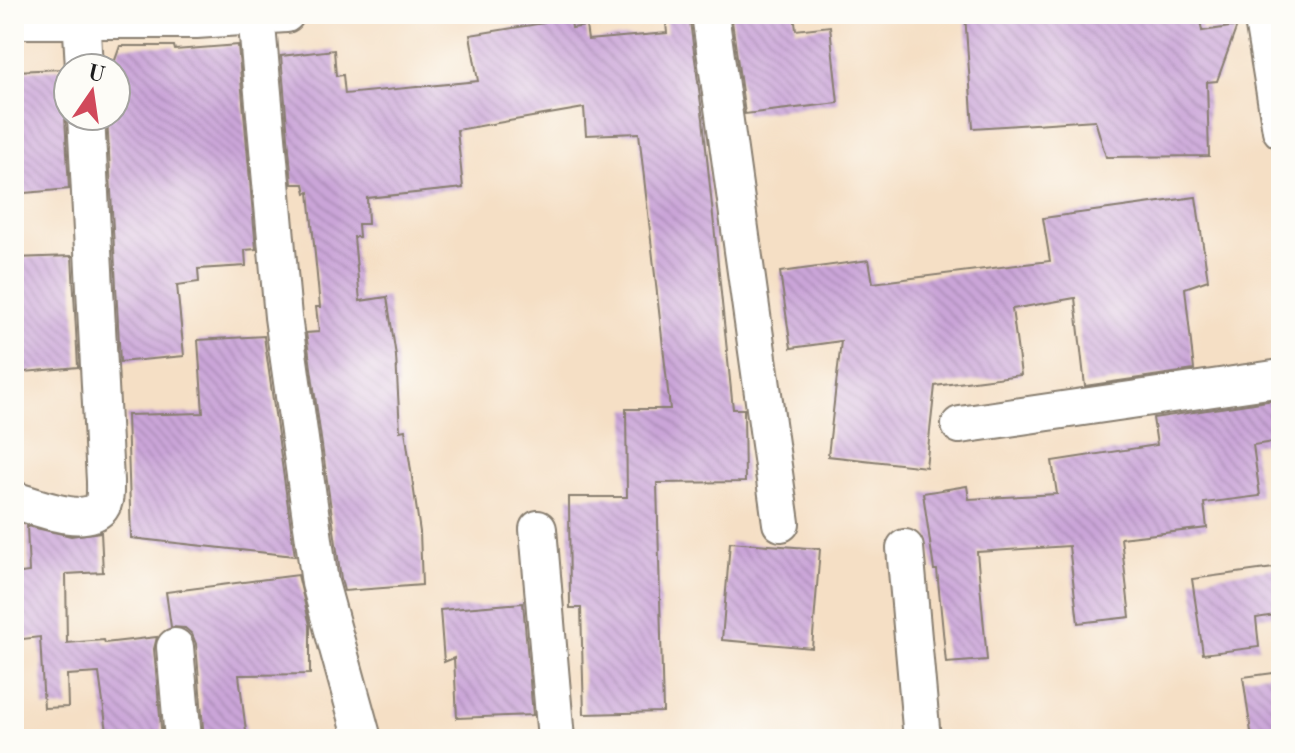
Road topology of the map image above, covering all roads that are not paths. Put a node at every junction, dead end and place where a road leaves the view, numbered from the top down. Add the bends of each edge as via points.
1 (710, 14) edge
2 (1262, 14) edge
3 (266, 15) edge
4 (81, 17) edge
5 (14, 20) edge
6 (83, 52) edge
7 (1281, 130) edge
8 (87, 132) edge
9 (1281, 378) edge
10 (960, 425) dead end
11 (14, 500) edge
12 (781, 523) dead end
13 (538, 529) dead end
14 (905, 548) dead end
15 (175, 647) dead end
16 (183, 739) edge
17 (363, 739) edge
18 (556, 739) edge
19 (922, 739) edge

1 - 12 street
2 - 7 street
3 - 4 street via 196,20
3 - 17 street via 283,317 320,583
4 - 5 street
4 - 6 street
8 - 11 street via 104,502 83,515 55,514
9 - 10 street
13 - 18 street
14 - 19 street
15 - 16 street

